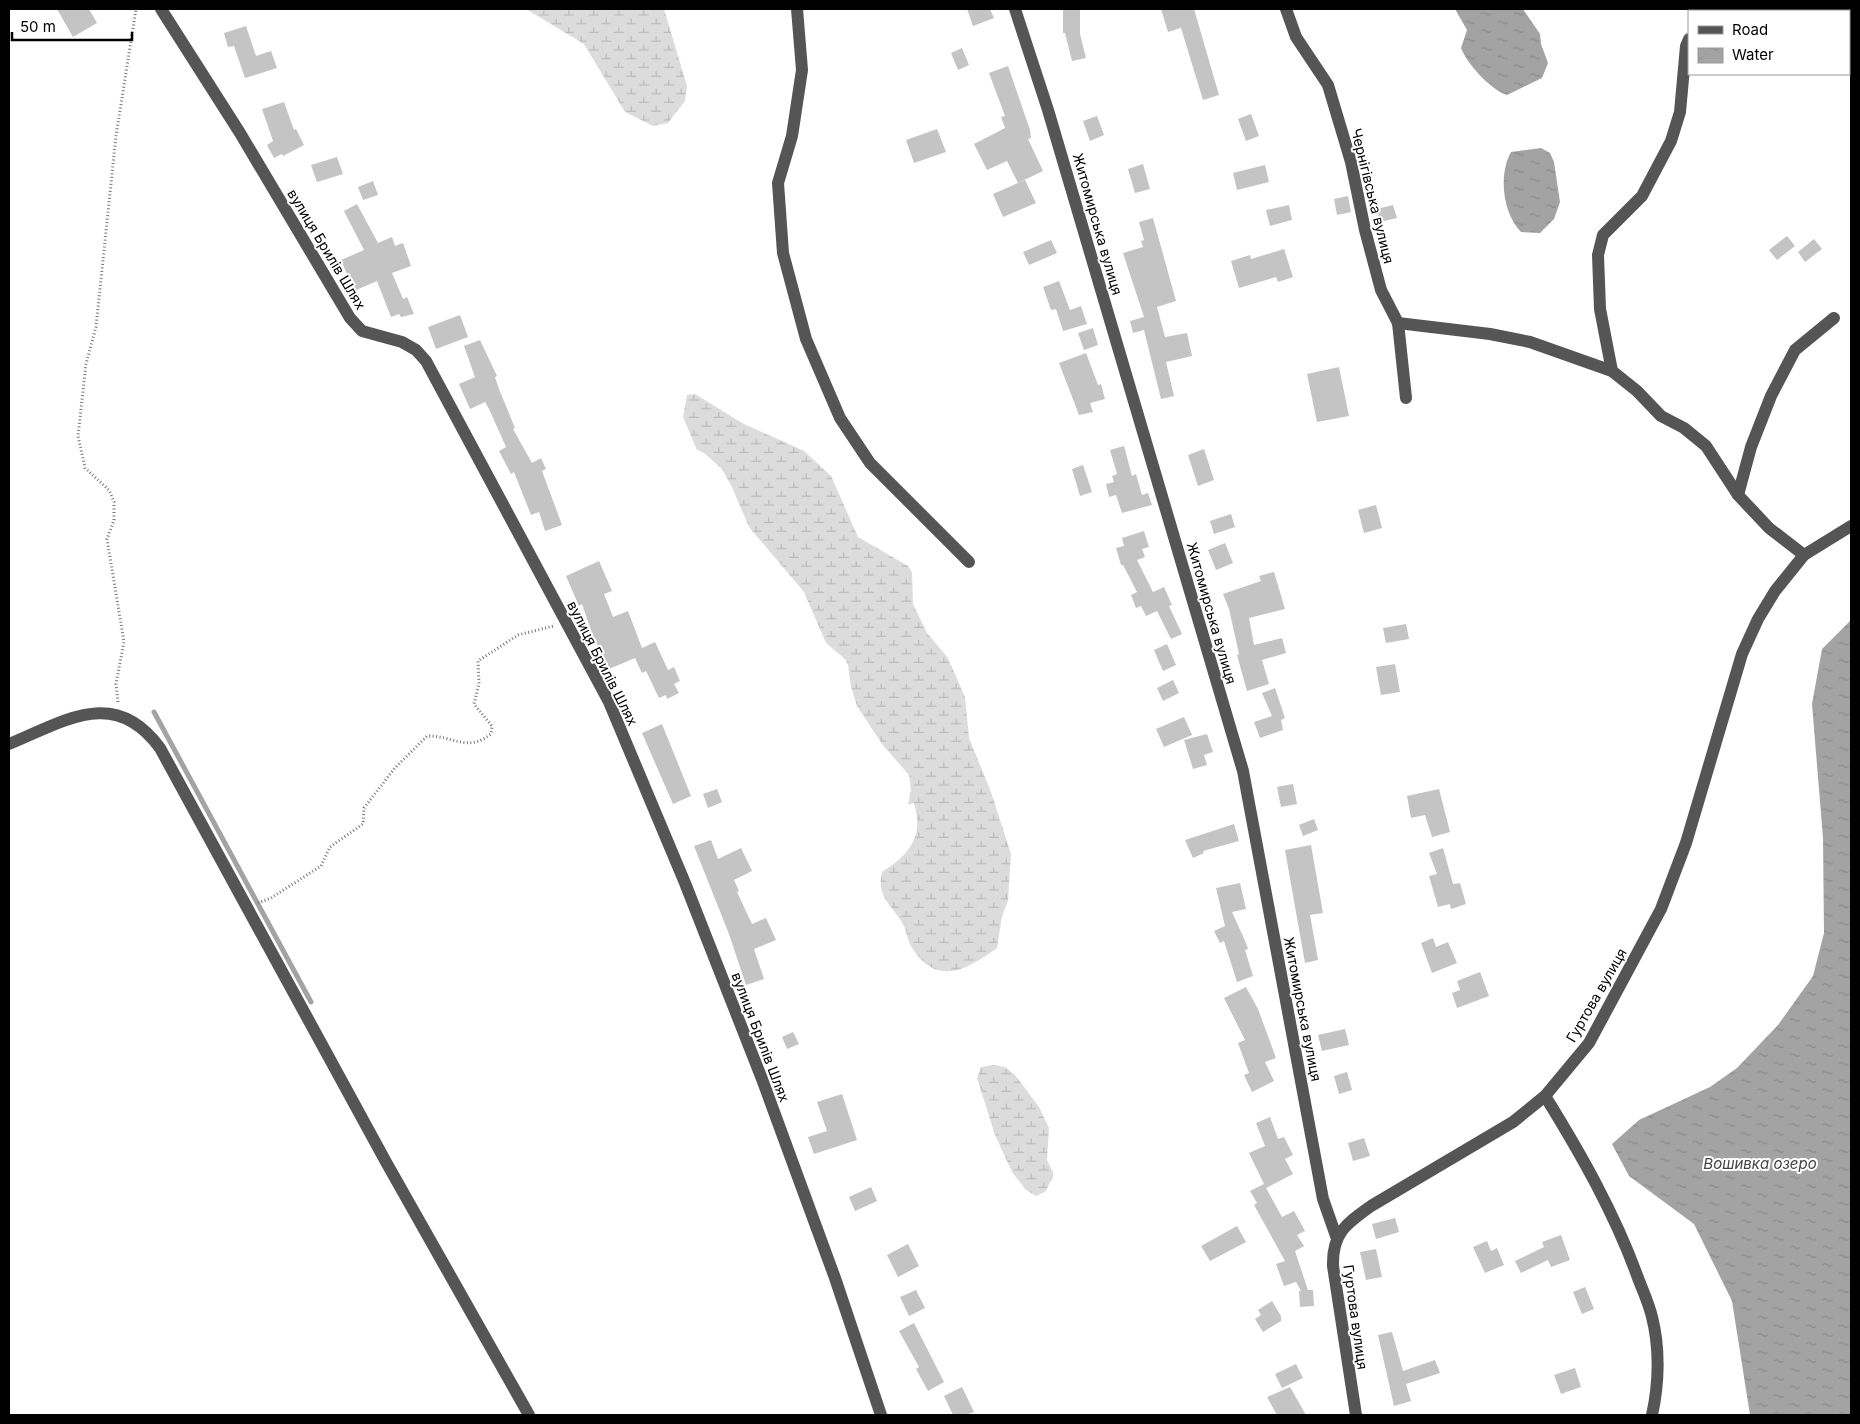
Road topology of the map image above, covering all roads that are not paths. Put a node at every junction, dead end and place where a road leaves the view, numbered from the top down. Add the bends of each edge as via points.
1 (161, 9) edge
2 (797, 9) edge
3 (1015, 9) edge
4 (1286, 9) edge
5 (1688, 41) edge
6 (1834, 318) dead end
7 (1398, 323) junction
8 (1612, 371) junction
9 (1406, 398) dead end
10 (1738, 495) junction
11 (1851, 526) edge
12 (1804, 555) junction
13 (969, 562) dead end
14 (9, 744) edge
15 (1544, 1096) junction
16 (1336, 1236) junction
17 (529, 1415) edge
18 (881, 1415) edge
19 (1356, 1415) edge
20 (1652, 1415) edge

1 - 18 street, вулиця Брилів Шлях via 240,133 350,318 362,331 402,342 426,361 609,702 685,883 765,1088
2 - 13 street via 802,70 792,136 778,183 782,253 806,339 840,418 870,463
3 - 16 street, Житомирська вулиця via 1048,110 1243,771 1323,1199
4 - 7 street, Чернігівська вулиця via 1296,37 1328,85 1351,162 1381,290
5 - 8 street via 1680,112 1671,141 1642,196 1603,235 1598,255 1600,309
6 - 10 street via 1795,350 1771,396 1751,447
7 - 8 street via 1530,342
7 - 9 street, Чернігівська вулиця
8 - 10 street via 1638,391 1661,416 1684,428 1706,446
10 - 12 street via 1769,528
11 - 12 street, Гуртова вулиця
12 - 15 street, Гуртова вулиця via 1758,618 1742,654 1686,843 1661,909 1588,1043
14 - 17 street via 81,715 120,715 147,731 160,748 381,1154
15 - 16 street, Гуртова вулиця via 1513,1122 1371,1206
15 - 20 street via 1622,1233 1652,1318 1657,1356 1657,1393
16 - 19 street, Гуртова вулиця via 1333,1266

